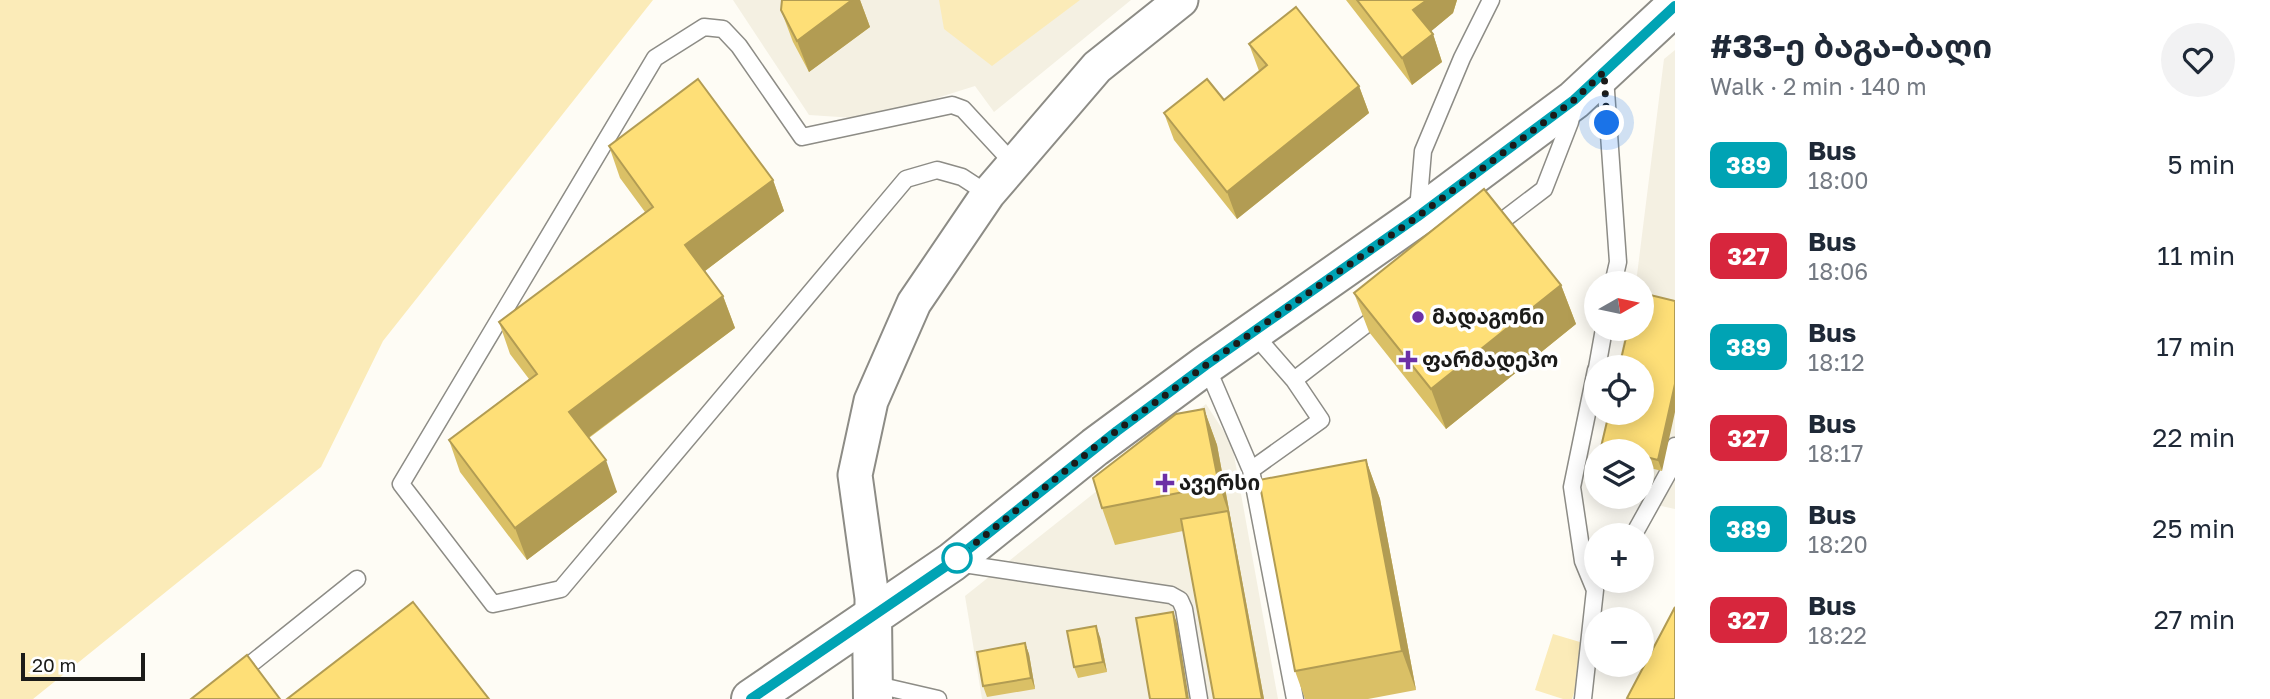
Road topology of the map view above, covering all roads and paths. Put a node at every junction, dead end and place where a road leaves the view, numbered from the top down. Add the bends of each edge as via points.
1 (1181, 0) edge
2 (1491, 0) edge
3 (1675, 6) edge
4 (1604, 72) junction
5 (1574, 100) junction
6 (1013, 163) junction
7 (988, 194) junction
8 (1417, 217) junction
9 (1479, 239) edge
10 (1616, 271) edge
11 (1391, 305) edge
12 (1253, 333) junction
13 (1206, 365) junction
14 (1294, 380) junction
15 (1585, 425) edge
16 (1675, 446) edge
17 (1251, 470) junction
18 (1640, 523) edge
19 (952, 562) junction
20 (1584, 562) edge
21 (357, 579) dead end
22 (1598, 593) edge
23 (872, 617) junction
24 (873, 691) edge
25 (207, 699) edge
26 (751, 699) edge
27 (938, 699) edge
28 (1199, 699) edge
29 (1296, 699) edge
30 (1583, 699) edge

1 - 6 street via 1097,67
2 - 8 lane via 1423,151
3 - 4 main road
4 - 5 main road
4 - 10 lane
5 - 8 main road
5 - 9 lane via 1544,189
6 - 7 street
6 - 7 lane via 963,109 952,105 803,137 739,46 723,29 704,27 655,58 401,484 493,604 561,589 906,179 937,170 961,177
7 - 23 street via 914,303 871,401 855,475
8 - 12 main road
11 - 14 lane
12 - 13 main road
12 - 14 lane
13 - 17 lane
13 - 19 main road
14 - 17 lane via 1321,420
15 - 20 lane via 1572,488
16 - 18 lane via 1668,473
17 - 29 lane
19 - 23 main road
19 - 28 lane via 1171,595 1184,609
21 - 25 lane
22 - 30 lane
23 - 24 main road
23 - 26 main road
24 - 27 lane

